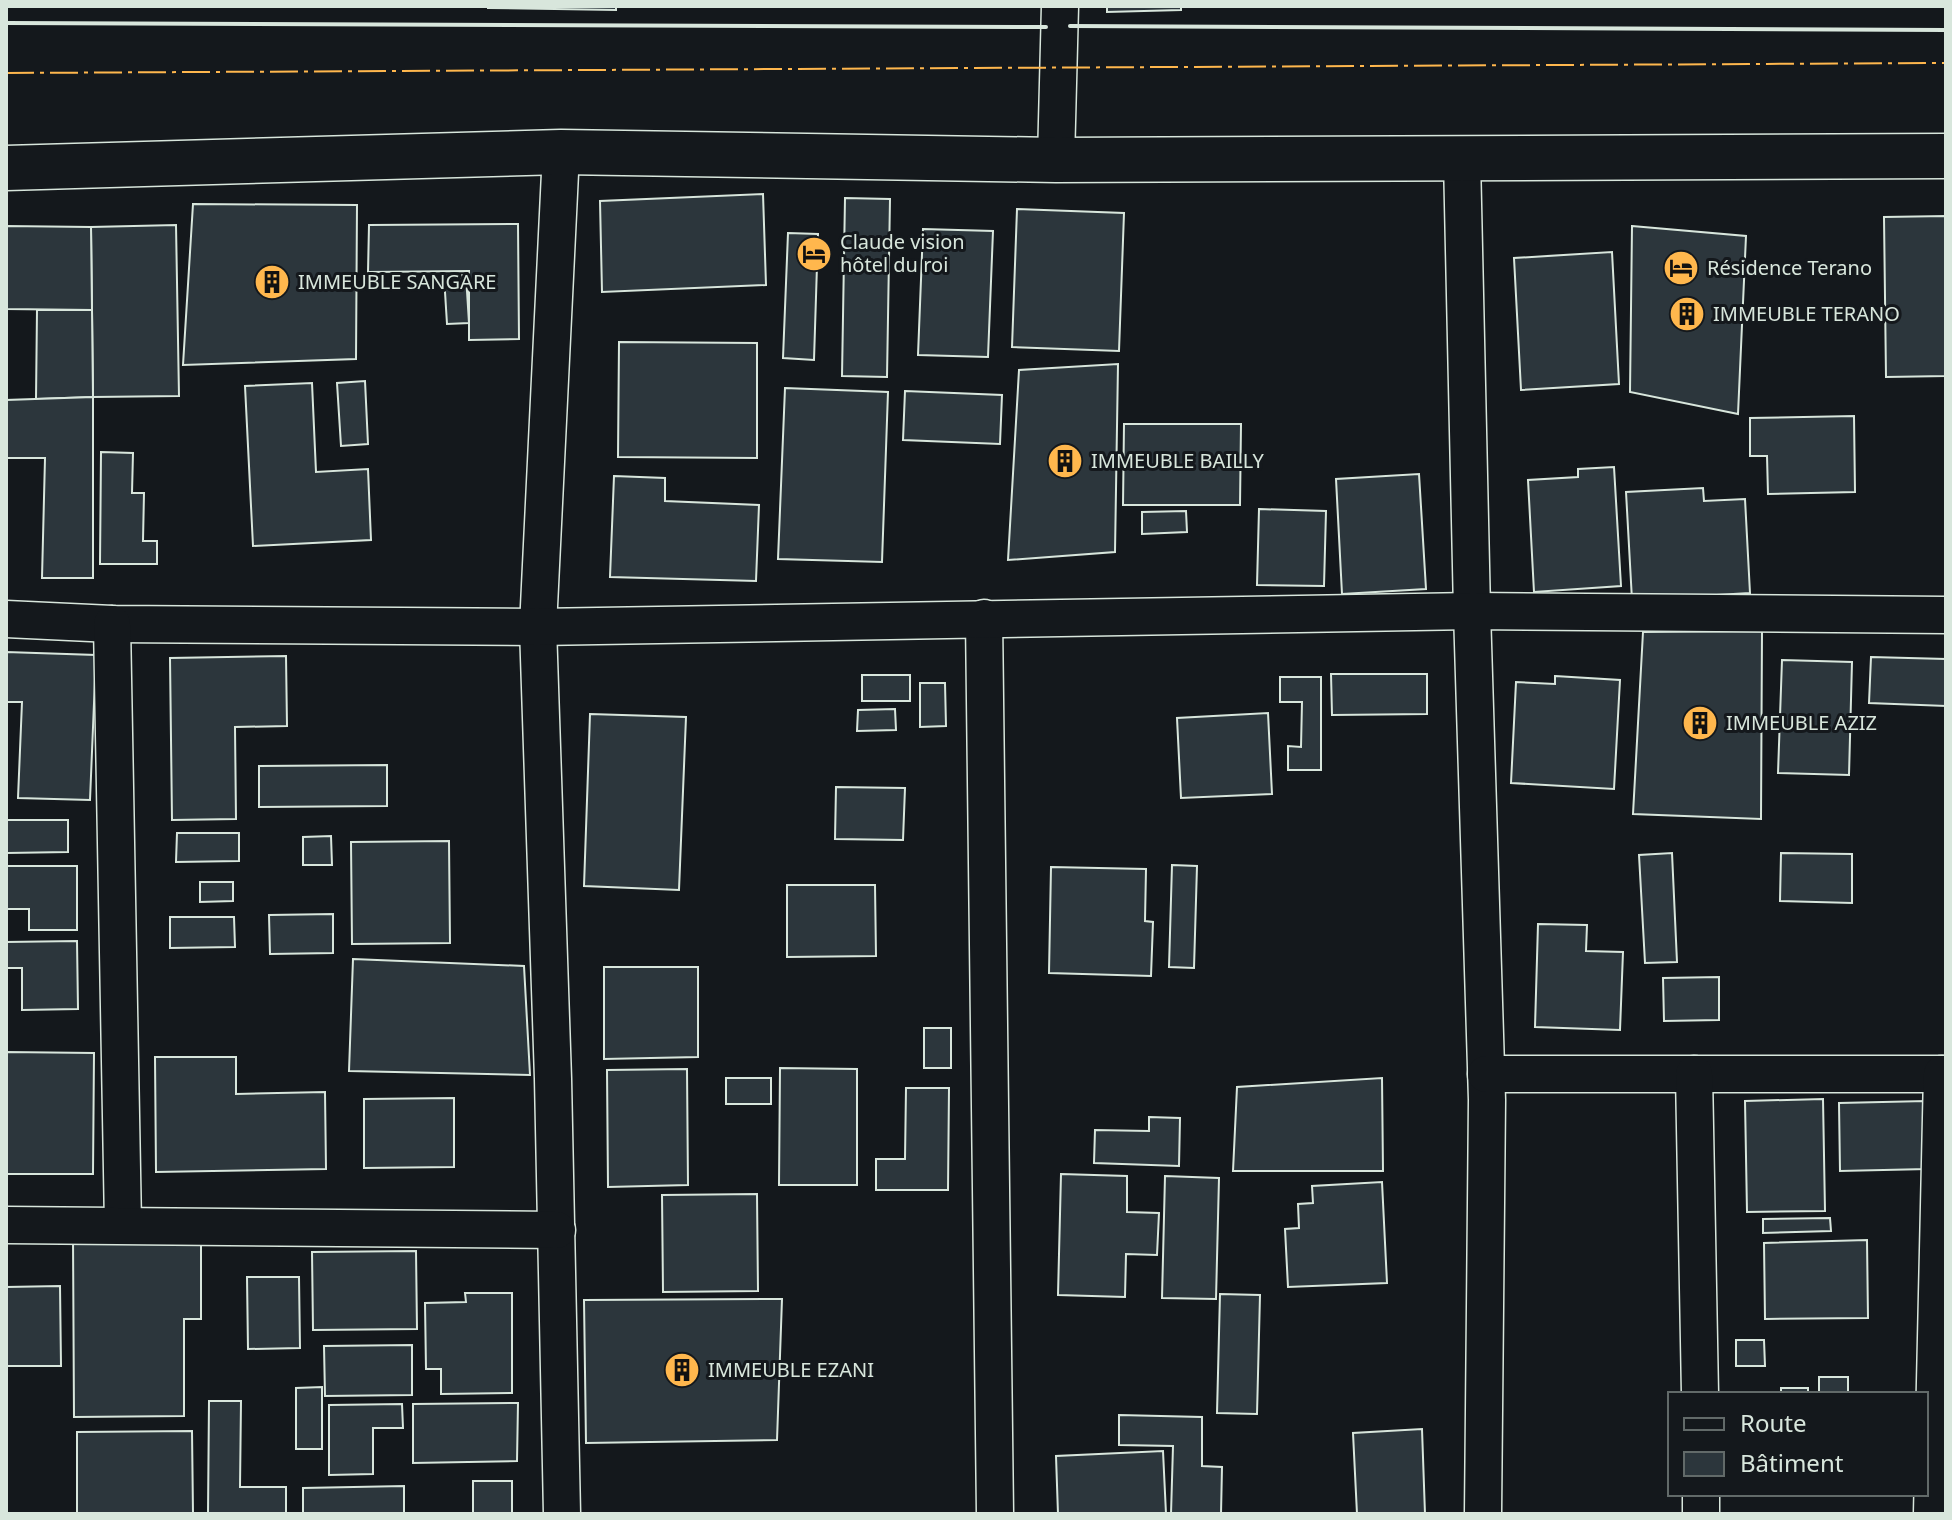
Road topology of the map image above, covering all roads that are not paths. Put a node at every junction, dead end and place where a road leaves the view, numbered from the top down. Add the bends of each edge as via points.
1 (1060, 6) edge
2 (561, 152) junction
3 (1946, 156) edge
4 (1462, 159) junction
5 (1056, 160) junction
6 (6, 168) edge
7 (1472, 611) junction
8 (1946, 615) edge
9 (984, 618) junction
10 (6, 619) edge
11 (112, 624) junction
12 (538, 627) junction
13 (1486, 1074) junction
14 (1694, 1074) junction
15 (1944, 1074) edge
16 (6, 1225) edge
17 (123, 1225) junction
18 (557, 1230) junction
19 (1700, 1392) edge
20 (562, 1514) edge
21 (995, 1514) edge
22 (1483, 1514) edge
23 (1932, 1514) edge

1 - 5 street
2 - 5 street
2 - 6 street
2 - 12 street
3 - 4 street
4 - 5 street
4 - 7 street
7 - 8 street
7 - 9 street
7 - 13 street
9 - 12 street
9 - 21 street
10 - 11 street
11 - 12 street
11 - 17 street
12 - 18 street
13 - 14 street
13 - 22 street
14 - 15 street
14 - 19 street
15 - 23 street
16 - 17 street
17 - 18 street
18 - 20 street

